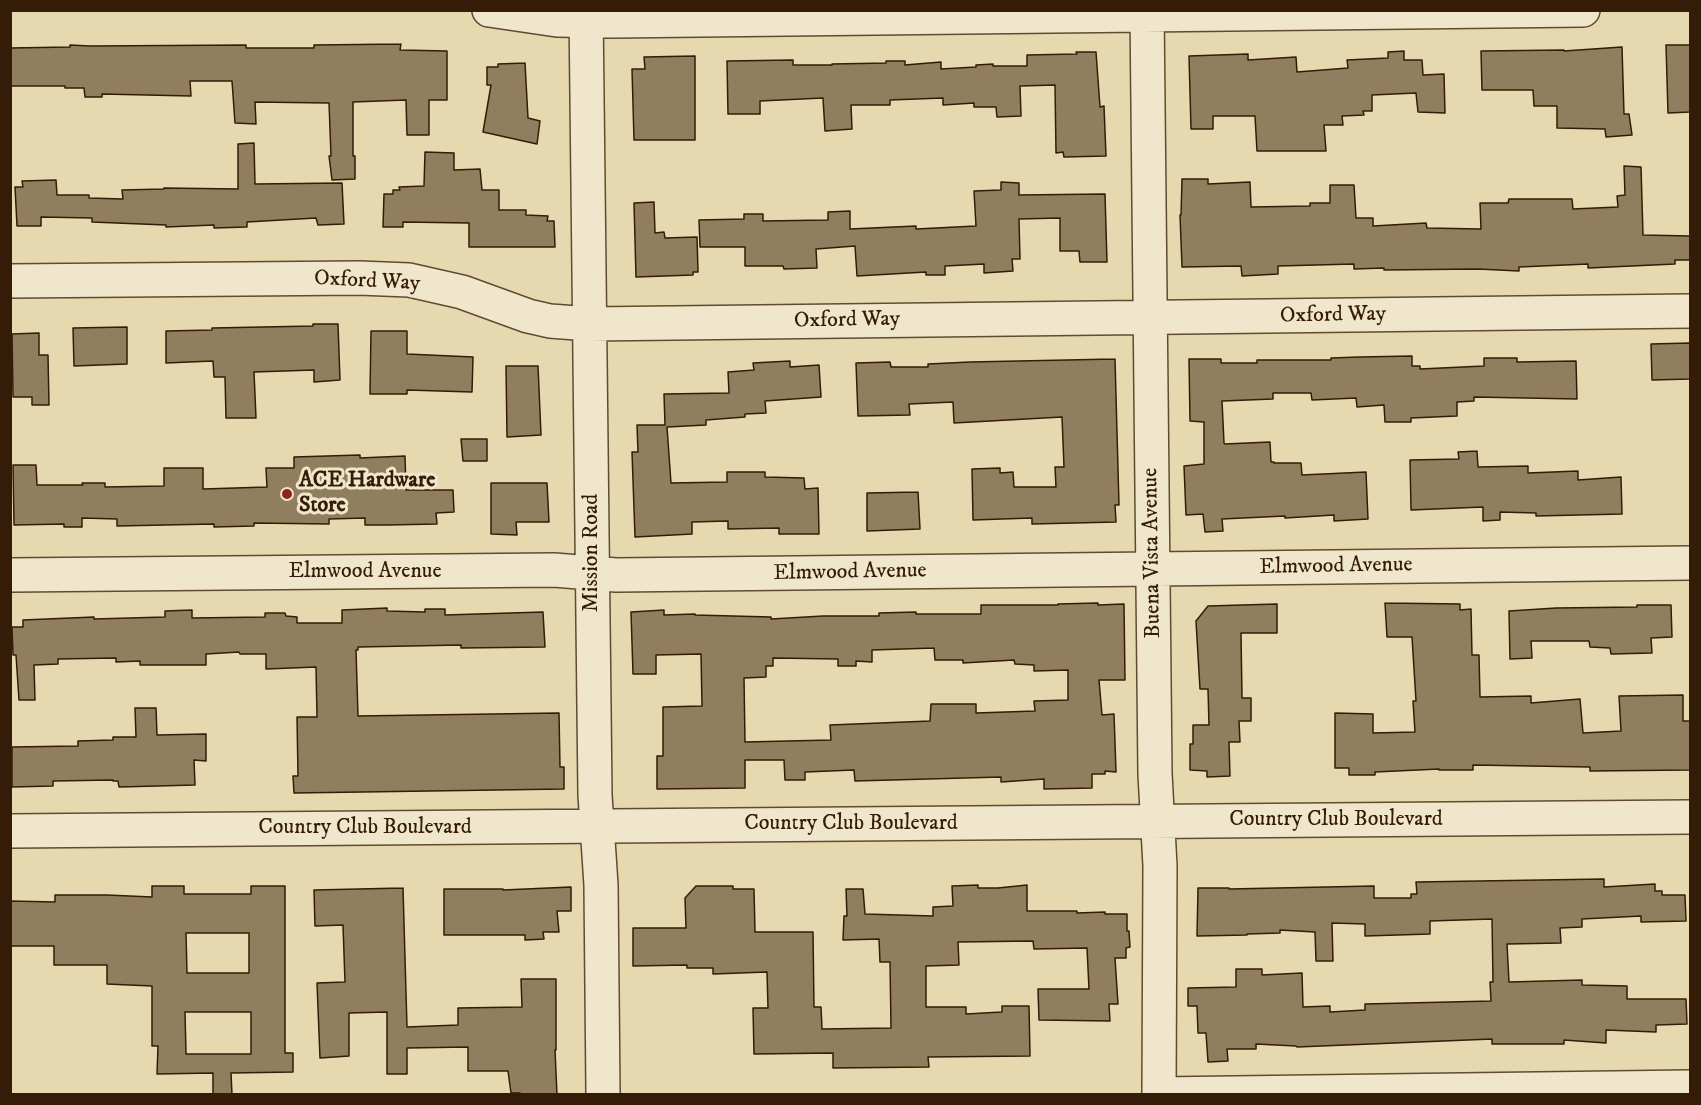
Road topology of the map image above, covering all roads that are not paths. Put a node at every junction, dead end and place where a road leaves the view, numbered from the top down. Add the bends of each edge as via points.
1 (489, 10) edge
2 (1583, 10) edge
3 (1147, 13) edge
4 (586, 15) edge
5 (10, 280) edge
6 (1690, 311) edge
7 (1150, 318) junction
8 (590, 324) junction
9 (1690, 563) edge
10 (1153, 569) junction
11 (592, 573) junction
12 (10, 574) edge
13 (1690, 817) edge
14 (1157, 821) junction
15 (597, 826) junction
16 (10, 831) edge
17 (1690, 1087) edge
18 (603, 1095) edge
19 (1159, 1095) edge

1 - 4 street via 557,20
2 - 3 street
3 - 4 street via 636,21
3 - 7 street, Buena Vista Avenue
4 - 8 street, Mission Road
5 - 8 street, Oxford Way via 409,280 462,292 528,316
6 - 7 street, Oxford Way
7 - 8 street, Oxford Way
7 - 10 street, Buena Vista Avenue
8 - 11 street, Mission Road
9 - 10 street, Elmwood Avenue
10 - 11 street, Elmwood Avenue
10 - 14 street, Buena Vista Avenue
11 - 12 street, Elmwood Avenue via 542,570
11 - 15 street, Mission Road
13 - 14 street, Country Club Boulevard
14 - 15 street, Country Club Boulevard
14 - 19 street, Buena Vista Avenue
15 - 16 street, Country Club Boulevard
15 - 18 street, Mission Road
17 - 19 street

